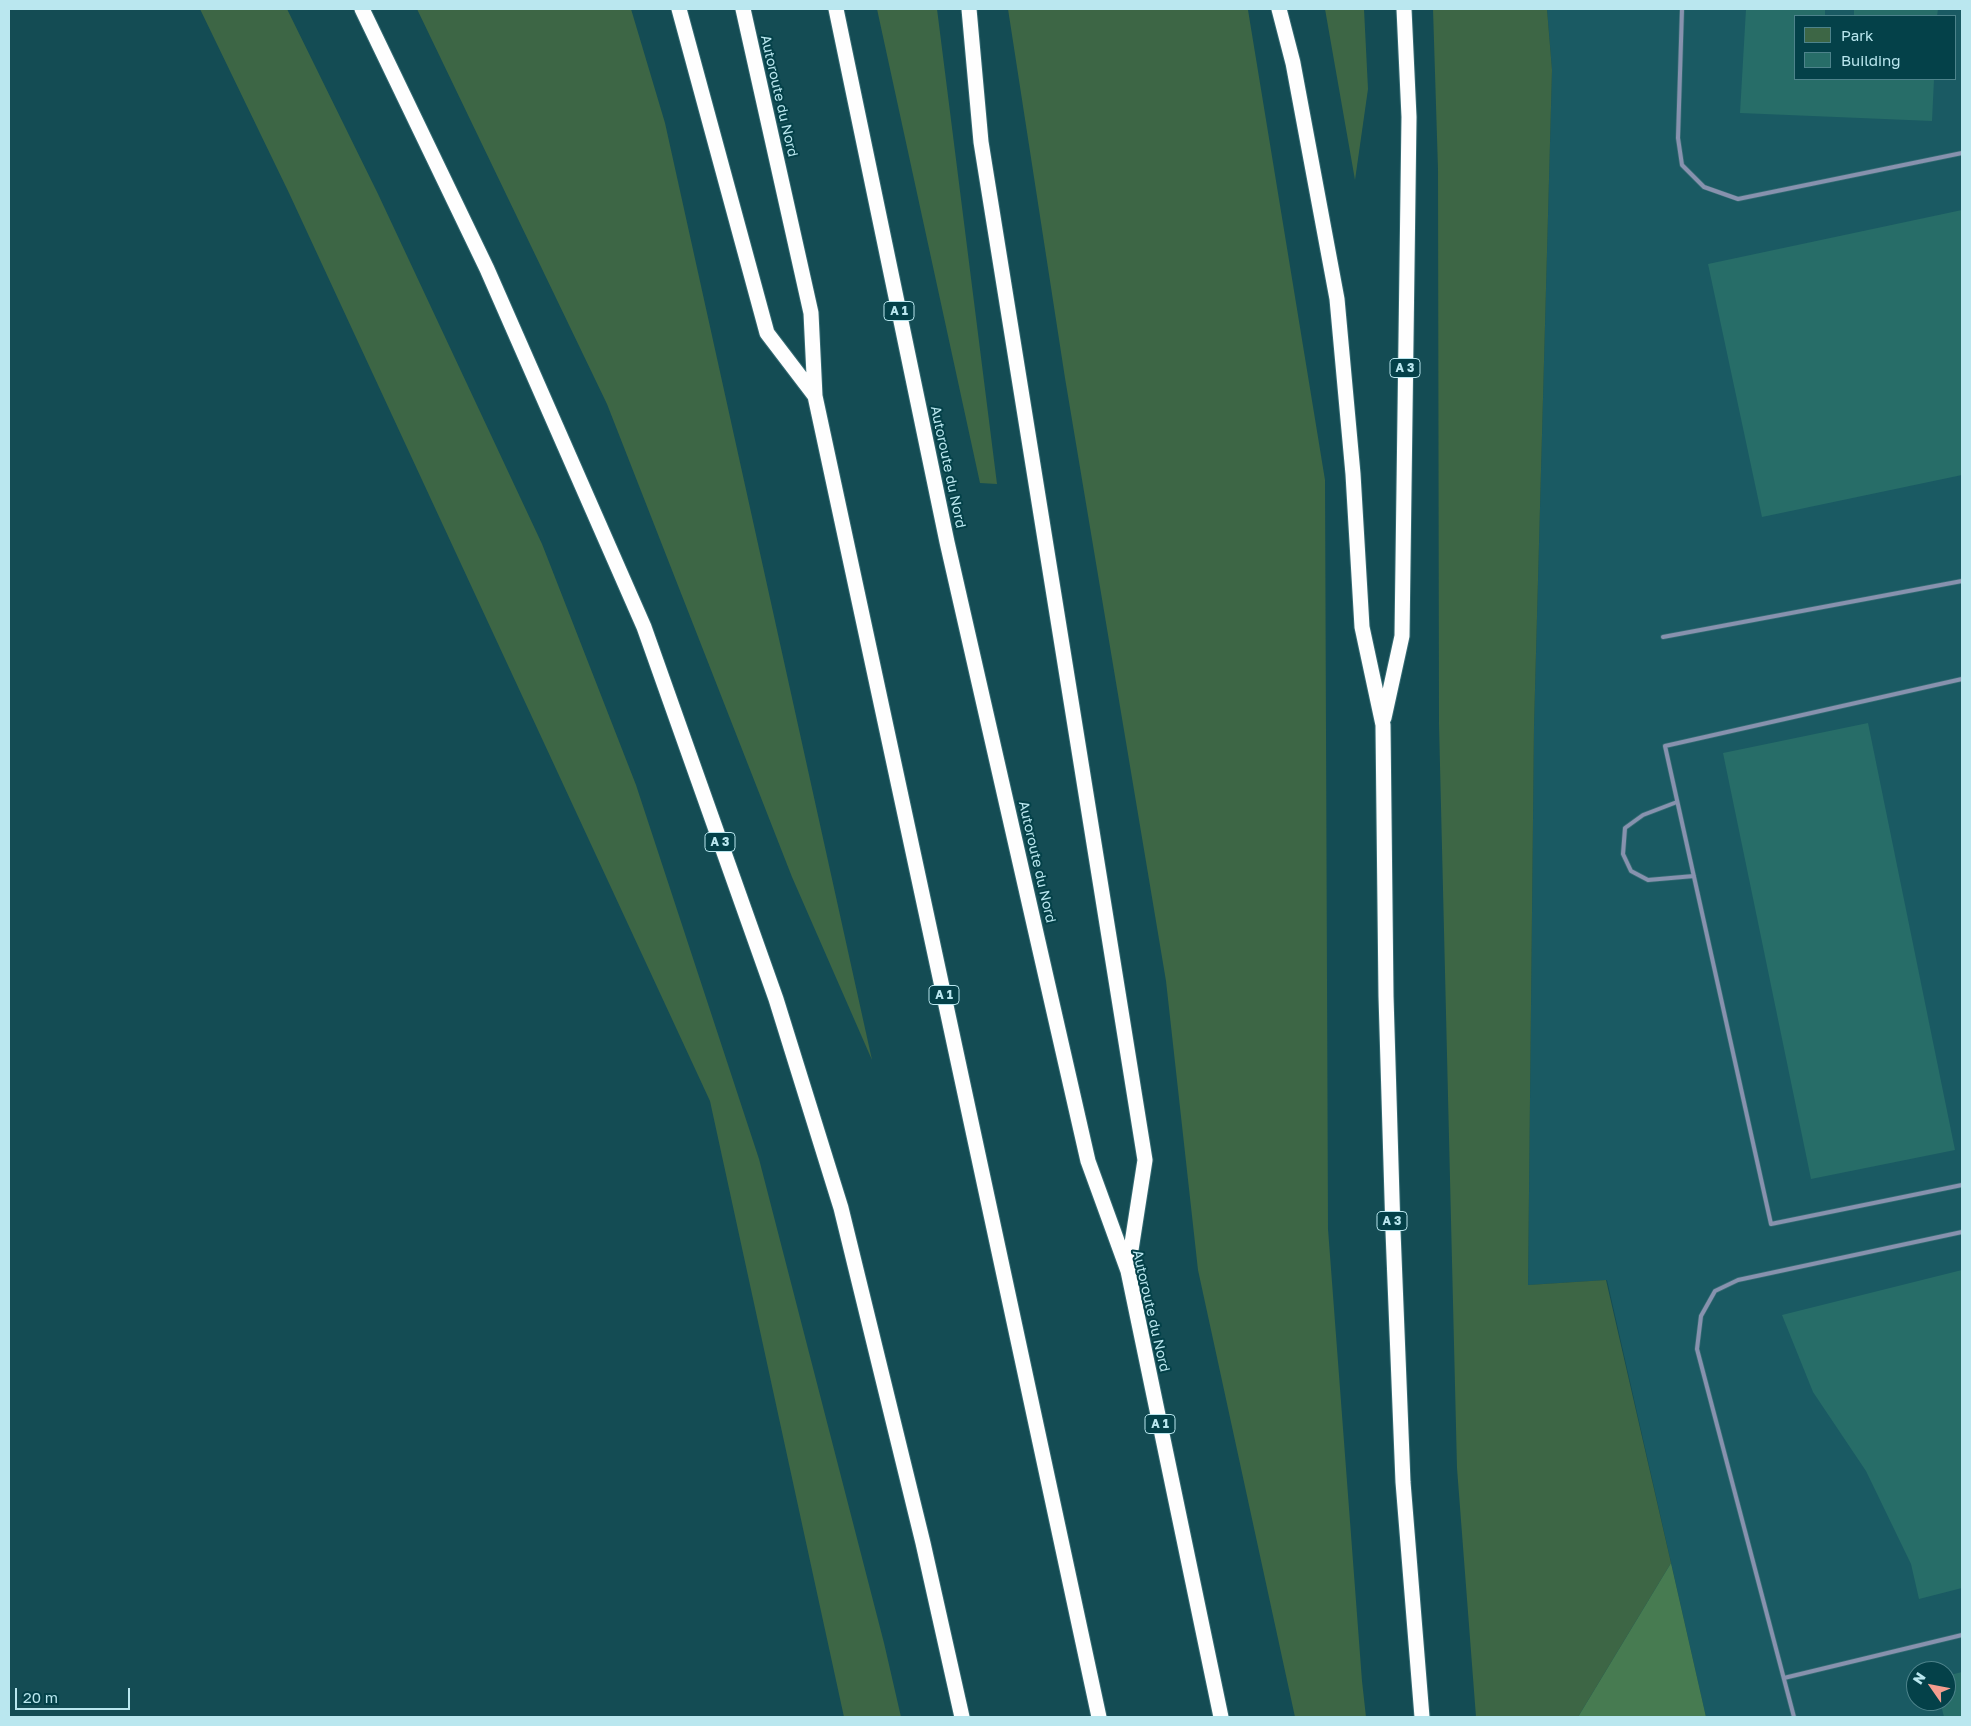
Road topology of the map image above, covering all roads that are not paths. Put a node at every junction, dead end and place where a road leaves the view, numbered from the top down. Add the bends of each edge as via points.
1 (362, 9) edge
2 (680, 9) edge
3 (743, 9) edge
4 (836, 9) edge
5 (969, 9) edge
6 (1279, 9) edge
7 (1404, 9) edge
8 (1682, 9) edge
9 (1962, 153) edge
10 (815, 396) junction
11 (1962, 581) edge
12 (1664, 637) dead end
13 (1962, 679) edge
14 (1383, 725) junction
15 (1677, 802) junction
16 (1694, 876) junction
17 (1962, 1185) edge
18 (1962, 1232) edge
19 (1128, 1271) junction
20 (1962, 1634) edge
21 (1784, 1678) junction
22 (962, 1717) edge
23 (1099, 1717) edge
24 (1221, 1717) edge
25 (1422, 1717) edge
26 (1794, 1717) edge

1 - 22 highway, A 3 via 487,269 644,627 766,971 840,1208 923,1543
2 - 10 highway via 767,333
3 - 10 highway, Autoroute du Nord / A 1 via 810,312
4 - 19 highway, Autoroute du Nord / A 1 via 947,542 1088,1161
5 - 19 highway via 981,142 1145,1160
6 - 14 highway via 1293,64 1337,299 1362,627
7 - 14 highway, A 3 via 1409,117 1402,636
8 - 9 lane via 1678,138 1682,165 1704,187 1738,199
10 - 23 highway, Autoroute du Nord / A 1
11 - 12 lane
13 - 15 lane via 1665,746
14 - 25 highway, A 3 via 1386,996 1394,1260 1403,1482
15 - 16 lane
15 - 16 lane via 1643,814 1625,828 1623,854 1631,871 1648,880
16 - 17 lane via 1771,1224
18 - 21 lane via 1738,1280 1714,1291 1701,1316 1697,1349
19 - 24 highway, Autoroute du Nord / A 1
20 - 21 lane
21 - 26 lane

